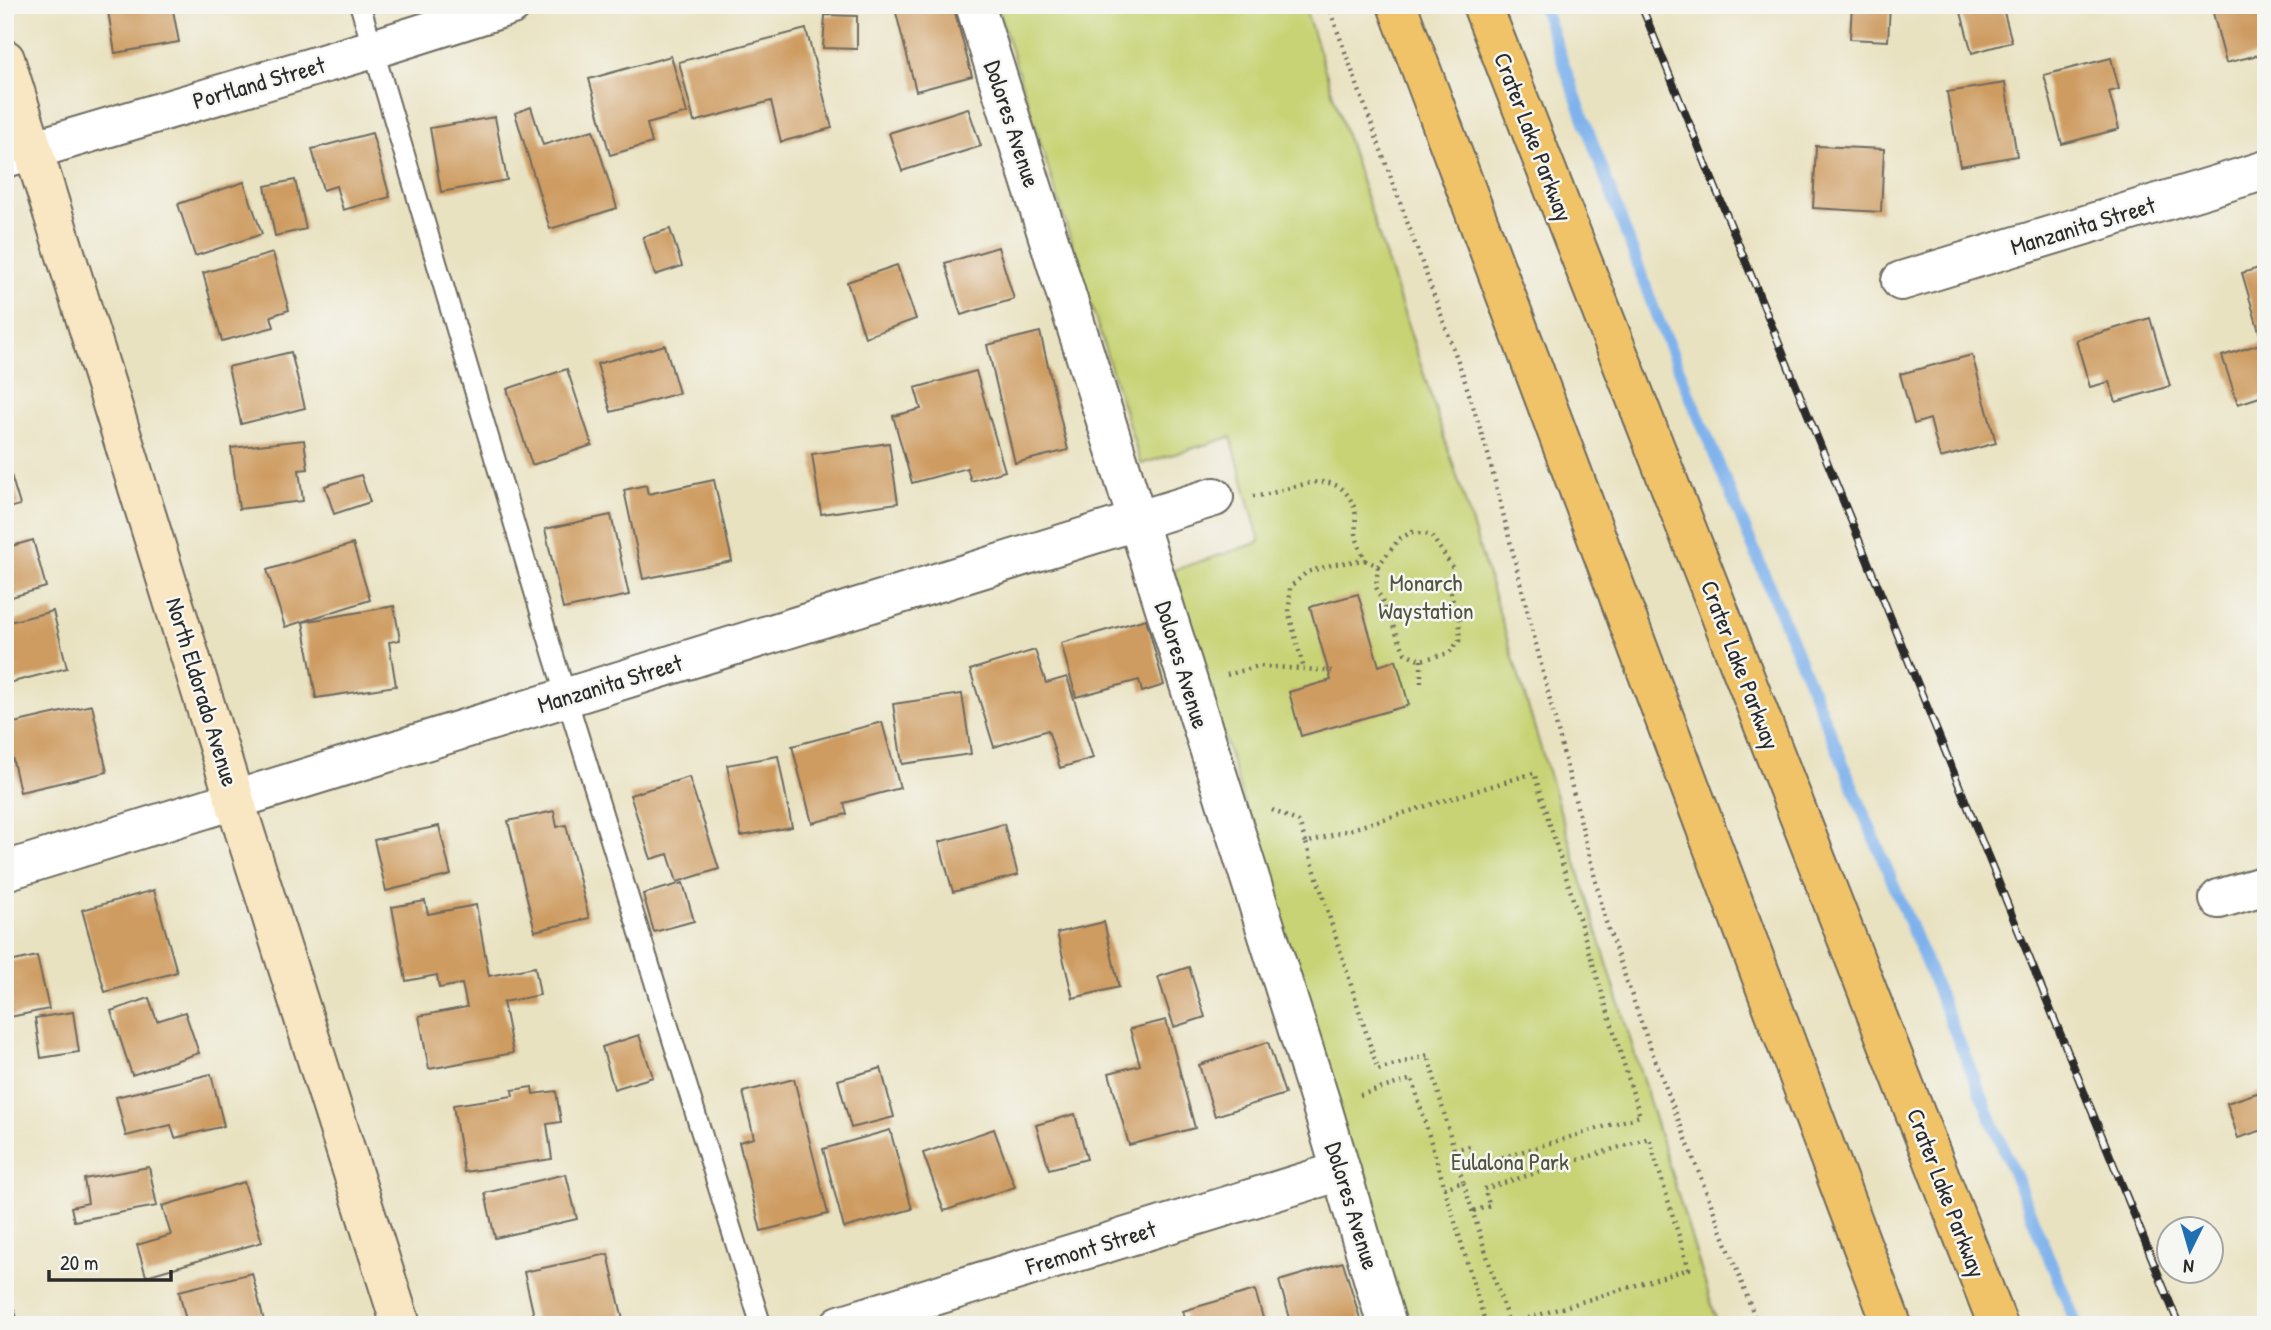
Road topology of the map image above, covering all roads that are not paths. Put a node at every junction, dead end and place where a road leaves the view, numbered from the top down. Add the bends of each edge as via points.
1 (360, 5) edge
2 (512, 5) edge
3 (975, 5) edge
4 (1397, 5) edge
5 (1482, 5) edge
6 (373, 50) junction
7 (5, 59) edge
8 (20, 153) edge
9 (2266, 170) edge
10 (1901, 281) dead end
11 (1214, 497) road end
12 (1137, 519) junction
13 (566, 698) junction
14 (235, 802) junction
15 (5, 871) edge
16 (2266, 885) edge
17 (2219, 899) dead end
18 (1342, 1171) junction
19 (5, 1315) edge
20 (8, 1325) edge
21 (401, 1325) edge
22 (761, 1325) edge
23 (840, 1325) edge
24 (1387, 1325) edge
25 (1892, 1325) edge
26 (1998, 1325) edge

1 - 6 lane
2 - 6 street, Portland Street
3 - 12 street, Dolores Avenue
4 - 25 main road
5 - 26 main road, Crater Lake Parkway
6 - 8 street, Portland Street
6 - 13 lane
7 - 8 street, North Eldorado Avenue
8 - 14 street, North Eldorado Avenue
9 - 10 street, Manzanita Street
11 - 12 street, Manzanita Street
12 - 13 street, Manzanita Street
12 - 18 street, Dolores Avenue
13 - 14 street, Manzanita Street
13 - 22 lane
14 - 15 street, Manzanita Street
14 - 21 street, North Eldorado Avenue
16 - 17 street
18 - 23 street, Fremont Street
18 - 24 street, Dolores Avenue
19 - 20 lane

